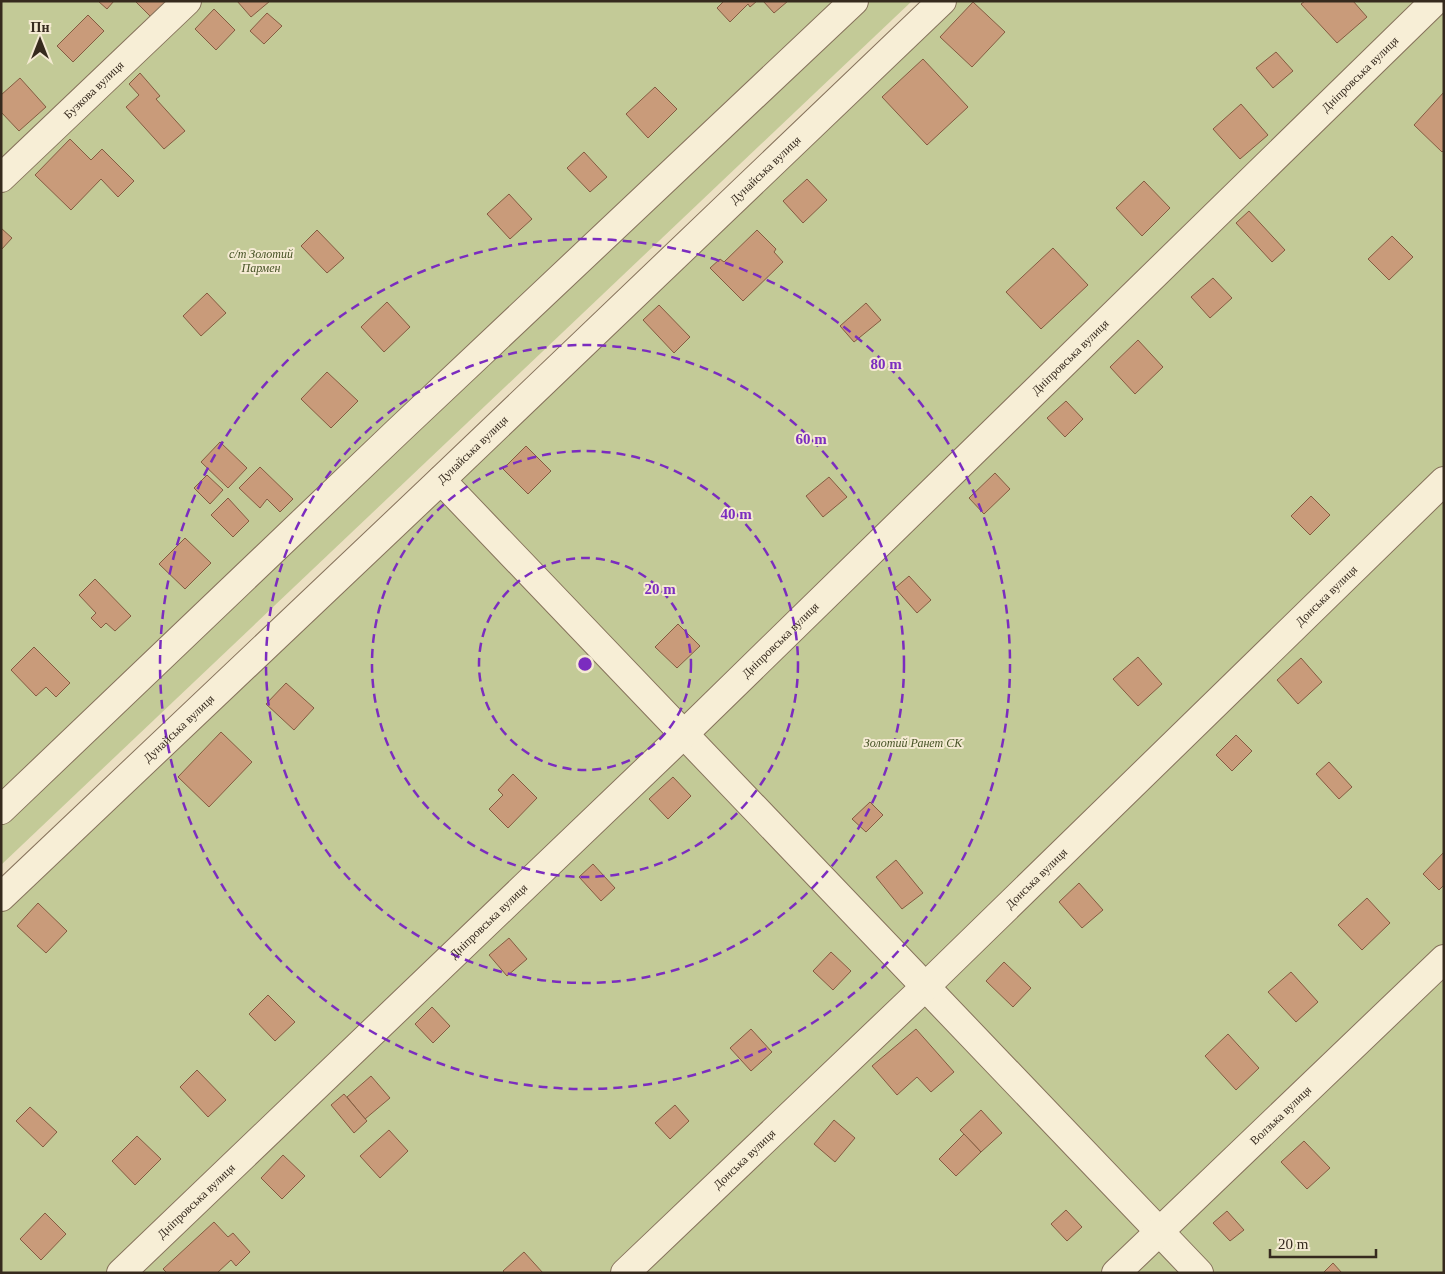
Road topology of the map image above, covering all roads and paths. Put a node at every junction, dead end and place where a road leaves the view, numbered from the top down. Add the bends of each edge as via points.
1 (186, 1) edge
2 (854, 1) edge
3 (942, 1) edge
4 (1435, 1) edge
5 (1, 178) edge
6 (441, 480) junction
7 (1444, 481) edge
8 (684, 734) junction
9 (1, 810) edge
10 (1, 897) edge
11 (1444, 959) edge
12 (925, 987) junction
13 (1159, 1231) junction
14 (121, 1273) edge
15 (625, 1273) edge
16 (1116, 1273) edge
17 (1199, 1273) edge

1 - 5 street, Бузкова вулиця
2 - 9 street
3 - 6 street, Дунайська вулиця
4 - 8 street, Дніпровська вулиця
6 - 8 street
6 - 10 street, Дунайська вулиця
7 - 12 street, Донська вулиця
8 - 12 street
8 - 14 street, Дніпровська вулиця
11 - 13 street, Волзька вулиця
12 - 13 street
12 - 15 street, Донська вулиця
13 - 16 street, Волзька вулиця
13 - 17 street

